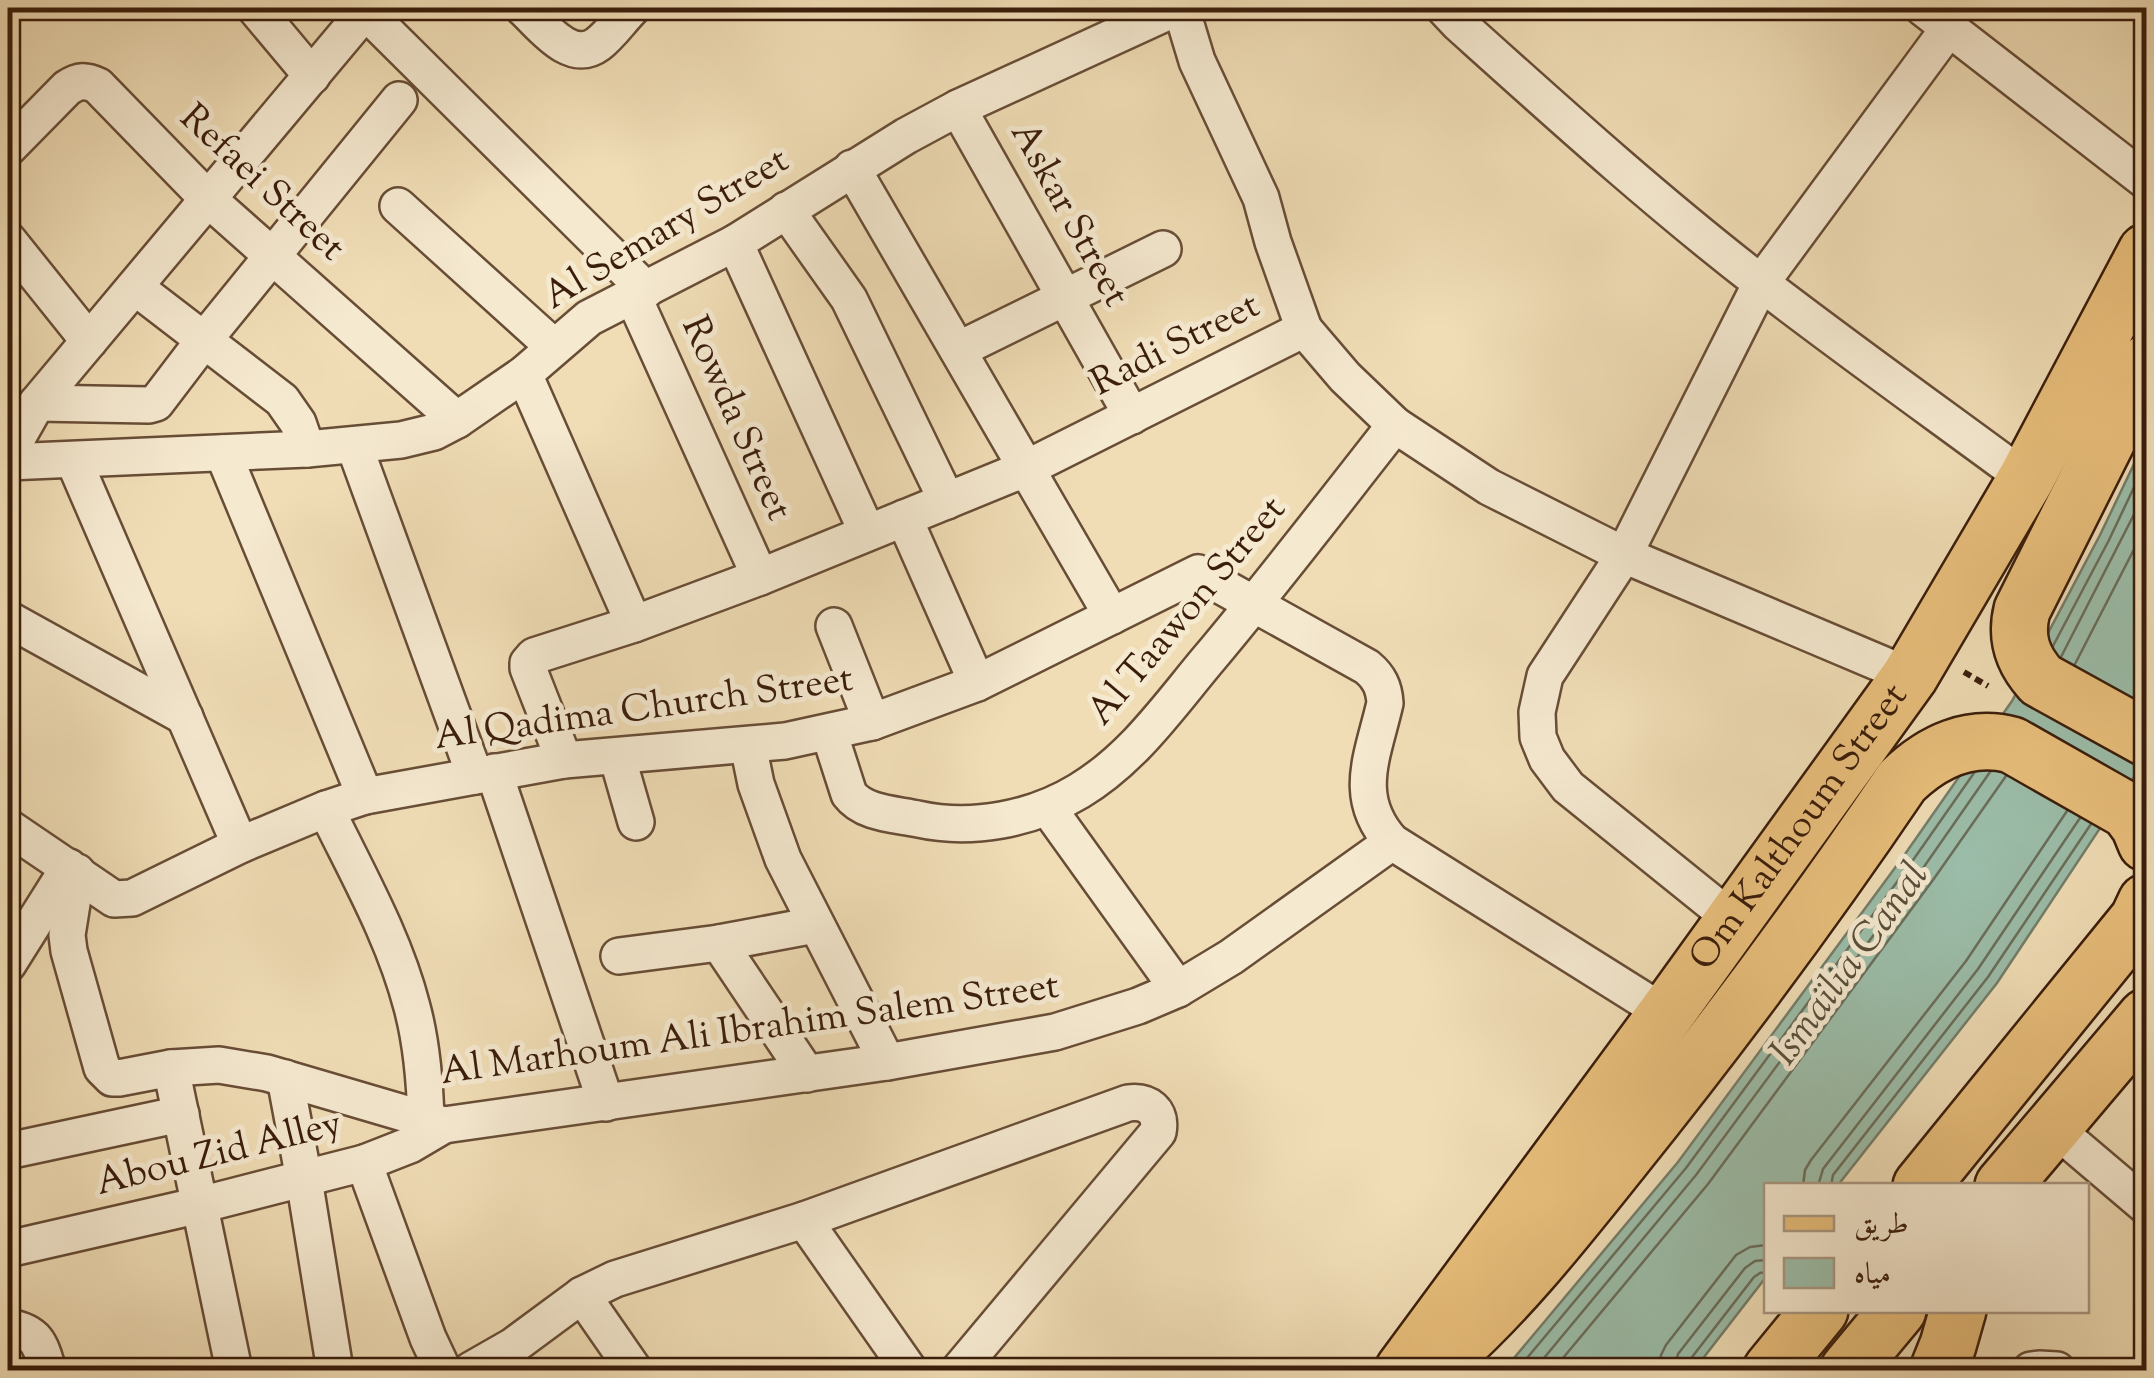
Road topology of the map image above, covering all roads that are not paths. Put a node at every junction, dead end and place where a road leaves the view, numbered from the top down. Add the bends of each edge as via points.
1 (255, 8) edge
2 (523, 8) edge
3 (632, 8) edge
4 (1179, 8) edge
5 (367, 9) edge
6 (1459, 13) edge
7 (1936, 18) edge
8 (312, 76) junction
9 (400, 100) dead end
10 (958, 108) junction
11 (8, 148) edge
12 (852, 168) junction
13 (2146, 181) edge
14 (208, 199) junction
15 (398, 206) dead end
16 (786, 210) junction
17 (8, 240) edge
18 (735, 243) junction
19 (1163, 248) dead end
20 (2146, 252) edge
21 (272, 256) junction
22 (1760, 283) junction
23 (135, 287) junction
24 (640, 293) junction
25 (1065, 297) junction
26 (1304, 329) junction
27 (204, 340) junction
28 (89, 341) junction
29 (554, 347) junction
30 (958, 350) junction
31 (2146, 363) edge
32 (524, 374) junction
33 (38, 403) junction
34 (1132, 416) junction
35 (457, 420) junction
36 (1395, 425) junction
37 (10, 445) edge
38 (354, 445) junction
39 (308, 449) junction
40 (224, 453) junction
41 (74, 461) junction
42 (1028, 468) junction
43 (2026, 479) junction
44 (946, 502) junction
45 (904, 518) junction
46 (867, 532) junction
47 (1624, 555) junction
48 (760, 576) junction
49 (1253, 606) junction
50 (1112, 616) junction
51 (8, 620) edge
52 (634, 624) junction
53 (834, 626) dead end
54 (1930, 670) junction
55 (977, 683) junction
56 (185, 717) junction
57 (872, 722) junction
58 (829, 732) junction
59 (2146, 738) edge
60 (748, 745) junction
61 (617, 756) junction
62 (564, 760) junction
63 (485, 774) junction
64 (365, 796) junction
65 (1048, 808) junction
66 (326, 809) junction
67 (636, 822) dead end
68 (8, 827) edge
69 (2137, 827) edge
70 (1392, 842) junction
71 (240, 845) junction
72 (73, 869) junction
73 (2146, 902) edge
74 (1733, 920) junction
75 (815, 924) junction
76 (718, 943) junction
77 (619, 956) dead end
78 (8, 964) edge
79 (1178, 988) junction
80 (1666, 1014) junction
81 (2146, 1017) edge
82 (887, 1062) junction
83 (171, 1068) junction
84 (806, 1074) junction
85 (285, 1078) junction
86 (606, 1103) junction
87 (181, 1114) junction
88 (435, 1123) junction
89 (2053, 1127) junction
90 (8, 1151) edge
91 (364, 1164) junction
92 (304, 1179) junction
93 (1924, 1183) edge
94 (2006, 1183) edge
95 (200, 1206) junction
96 (2146, 1206) edge
97 (804, 1220) junction
98 (8, 1249) edge
99 (582, 1296) junction
100 (1818, 1313) edge
101 (1896, 1313) edge
102 (1957, 1313) edge
103 (8, 1326) edge
104 (48, 1370) edge
105 (234, 1370) edge
106 (335, 1370) edge
107 (442, 1370) edge
108 (471, 1370) edge
109 (634, 1370) edge
110 (909, 1370) edge
111 (959, 1370) edge
112 (1402, 1370) edge
113 (1430, 1370) edge
114 (1771, 1370) edge
115 (1848, 1370) edge
116 (1938, 1370) edge
117 (2031, 1370) edge
118 (2056, 1370) edge

1 - 8 street
2 - 3 street via 565,46 587,50
4 - 10 street, Al Semary Street
4 - 26 street via 1261,198
5 - 8 street
5 - 24 street
6 - 22 street via 1624,172
7 - 13 street
7 - 22 street
8 - 14 street
9 - 21 street
10 - 12 street, Al Semary Street
10 - 25 street, Askar Street
11 - 14 street, Refaei Street via 67,88 88,81
12 - 16 street, Al Semary Street
12 - 30 street
14 - 21 street, Refaei Street
14 - 23 street
15 - 29 street
16 - 18 street, Al Semary Street
16 - 44 street via 850,299
17 - 28 street
18 - 24 street, Al Semary Street
18 - 46 street
19 - 25 street
20 - 43 main road, Om Kalthoum Street
21 - 27 street
21 - 35 street, Refaei Street
22 - 43 street
22 - 47 street
23 - 27 street
23 - 28 street
24 - 29 street, Al Semary Street via 588,318
24 - 48 street, Rowda Street
25 - 30 street
25 - 34 street, Askar Street
26 - 34 street, Radi Street
26 - 36 street, Radi Street
27 - 33 street via 149,406
27 - 39 street via 282,400
28 - 33 street
29 - 32 street, Al Semary Street
30 - 42 street
31 - 59 main road via 2019,624 2023,654 2041,680
32 - 35 street, Al Semary Street
32 - 52 street
33 - 37 street
34 - 42 street, Radi Street
35 - 38 street, Al Semary Street via 418,437
36 - 47 street, Radi Street via 1489,486
36 - 49 street, Al Taawon Street
37 - 41 street, Al Semary Street
38 - 39 street, Al Semary Street
38 - 63 street
39 - 40 street, Al Semary Street
40 - 41 street, Al Semary Street
40 - 64 street
41 - 56 street
42 - 44 street, Radi Street
42 - 50 street
43 - 54 main road, Om Kalthoum Street
44 - 45 street, Radi Street
45 - 46 street, Radi Street
45 - 55 street
46 - 48 street, Radi Street
47 - 54 street, Radi Street
47 - 74 street via 1546,676 1538,737 1568,787
48 - 52 street, Radi Street
49 - 50 street, Al Qadima Church Street via 1198,573
49 - 65 street, Al Taawon Street via 1140,741
49 - 70 street, Al Qadima Church Street via 1367,667 1382,684 1385,703 1368,802
50 - 55 street, Al Qadima Church Street
51 - 56 street
52 - 62 street, Radi Street via 528,663
53 - 57 street
54 - 74 main road, Om Kalthoum Street
55 - 57 street, Al Qadima Church Street
56 - 71 street
57 - 58 street, Al Qadima Church Street
58 - 60 street, Al Qadima Church Street
58 - 65 street, Al Taawon Street via 849,794 869,809 958,822
60 - 61 street, Al Qadima Church Street
60 - 75 street via 768,822
61 - 62 street, Al Qadima Church Street
61 - 67 street
62 - 63 street, Al Qadima Church Street
63 - 64 street, Al Qadima Church Street
63 - 86 street
64 - 66 street, Al Qadima Church Street
65 - 79 street
66 - 71 street, Al Qadima Church Street
66 - 88 street via 401,970
68 - 72 street, Al Qadima Church Street
69 - 113 main road via 2012,745 1971,742 1916,767 1742,1006 1543,1258
70 - 79 street, Al Marhoum Ali Ibrahim Salem Street
70 - 80 street, Al Qadima Church Street
71 - 72 street, Al Qadima Church Street via 123,900
72 - 78 street
72 - 83 street, Al Marhoum Ali Ibrahim Salem Street via 69,950 102,1068 118,1078
73 - 93 main road
74 - 80 main road, Om Kalthoum Street
75 - 76 street
75 - 82 street
76 - 77 street
76 - 84 street
79 - 82 street, Al Marhoum Ali Ibrahim Salem Street via 1055,1032
80 - 112 main road, Om Kalthoum Street
81 - 89 main road
82 - 84 street, Al Marhoum Ali Ibrahim Salem Street
83 - 85 street, Al Marhoum Ali Ibrahim Salem Street via 219,1065
83 - 87 street
84 - 86 street, Al Marhoum Ali Ibrahim Salem Street
85 - 88 street, Al Marhoum Ali Ibrahim Salem Street
85 - 92 street
86 - 88 street, Al Marhoum Ali Ibrahim Salem Street
87 - 90 street
87 - 95 street
88 - 91 street, Abou Zid Alley via 410,1145
89 - 94 main road
89 - 96 street
91 - 92 street, Abou Zid Alley
91 - 107 street
92 - 95 street, Abou Zid Alley
92 - 106 street
95 - 98 street, Abou Zid Alley
95 - 105 street
97 - 99 street via 615,1279
97 - 110 street
97 - 111 street via 1128,1103 1154,1110 1158,1132
99 - 108 street
99 - 109 street
100 - 114 main road
101 - 115 main road
102 - 116 main road
103 - 104 street via 39,1342
117 - 118 street

